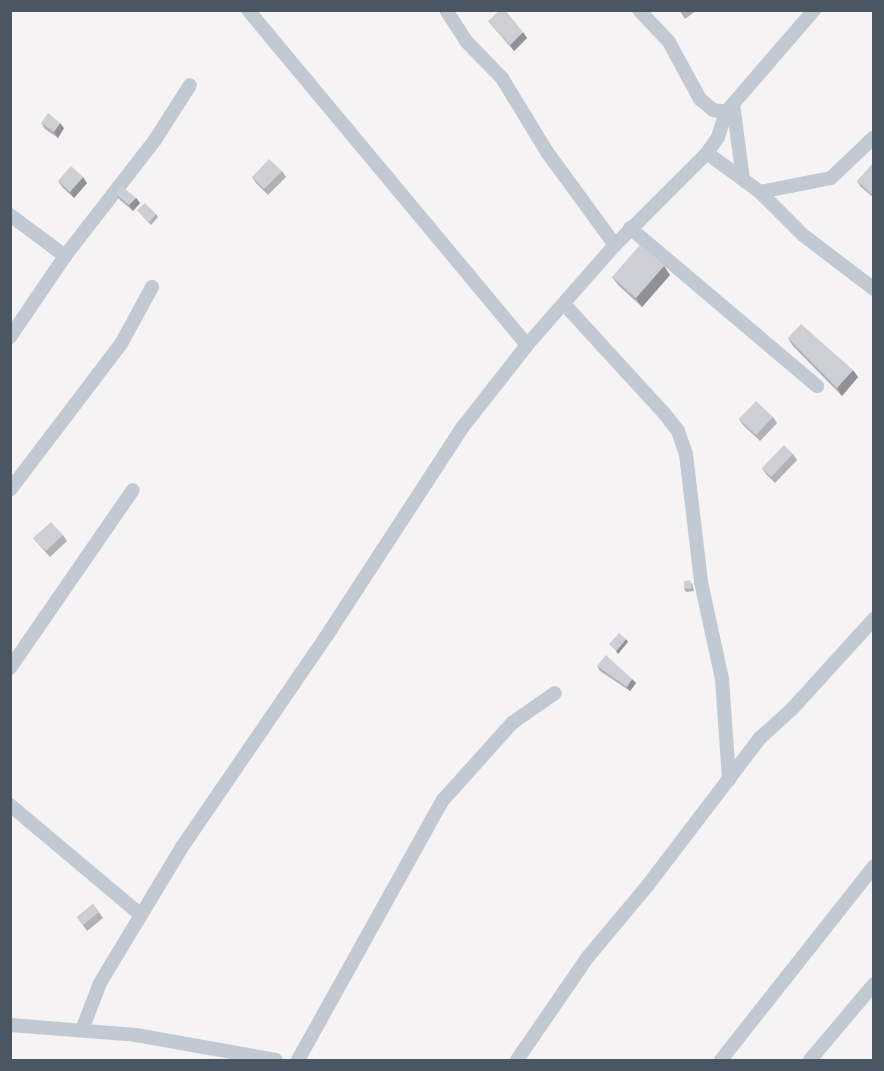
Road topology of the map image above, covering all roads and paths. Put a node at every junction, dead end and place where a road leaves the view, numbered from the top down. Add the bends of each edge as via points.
1 (248, 10) edge
2 (446, 10) edge
3 (639, 10) edge
4 (808, 13) edge
5 (190, 85) dead end
6 (729, 108) junction
7 (873, 137) edge
8 (707, 153) junction
9 (743, 179) junction
10 (760, 192) junction
11 (10, 215) edge
12 (630, 228) junction
13 (615, 245) junction
14 (65, 256) junction
15 (152, 287) dead end
16 (873, 289) edge
17 (564, 304) junction
18 (10, 337) edge
19 (527, 345) junction
20 (817, 386) dead end
21 (10, 490) edge
22 (133, 490) dead end
23 (873, 619) edge
24 (10, 668) edge
25 (555, 693) dead end
26 (729, 780) junction
27 (10, 805) edge
28 (873, 866) edge
29 (140, 914) junction
30 (873, 984) edge
31 (10, 1025) edge
32 (82, 1030) junction
33 (276, 1060) edge
34 (298, 1060) edge
35 (517, 1060) edge
36 (721, 1060) edge
37 (810, 1060) edge

1 - 19 street
2 - 13 street via 466,41 502,78 547,152
3 - 6 street via 669,42 700,99 713,110
4 - 6 street
5 - 14 street via 155,140
6 - 8 street
6 - 9 street
7 - 10 street via 831,178
8 - 9 street
8 - 12 street
9 - 10 street
10 - 16 street via 803,234
11 - 14 street
12 - 13 street
12 - 20 street
13 - 17 street
14 - 18 street
15 - 21 street via 121,344
17 - 19 street
17 - 26 street via 664,413 678,431 686,454 701,582 722,679
19 - 29 street via 462,428 331,629 229,773
22 - 24 street
23 - 26 street via 792,709 760,738
25 - 34 street via 512,723 443,800
26 - 35 street via 587,958
27 - 29 street
28 - 36 street
29 - 32 street via 100,983
30 - 37 street
31 - 32 street
32 - 33 street

